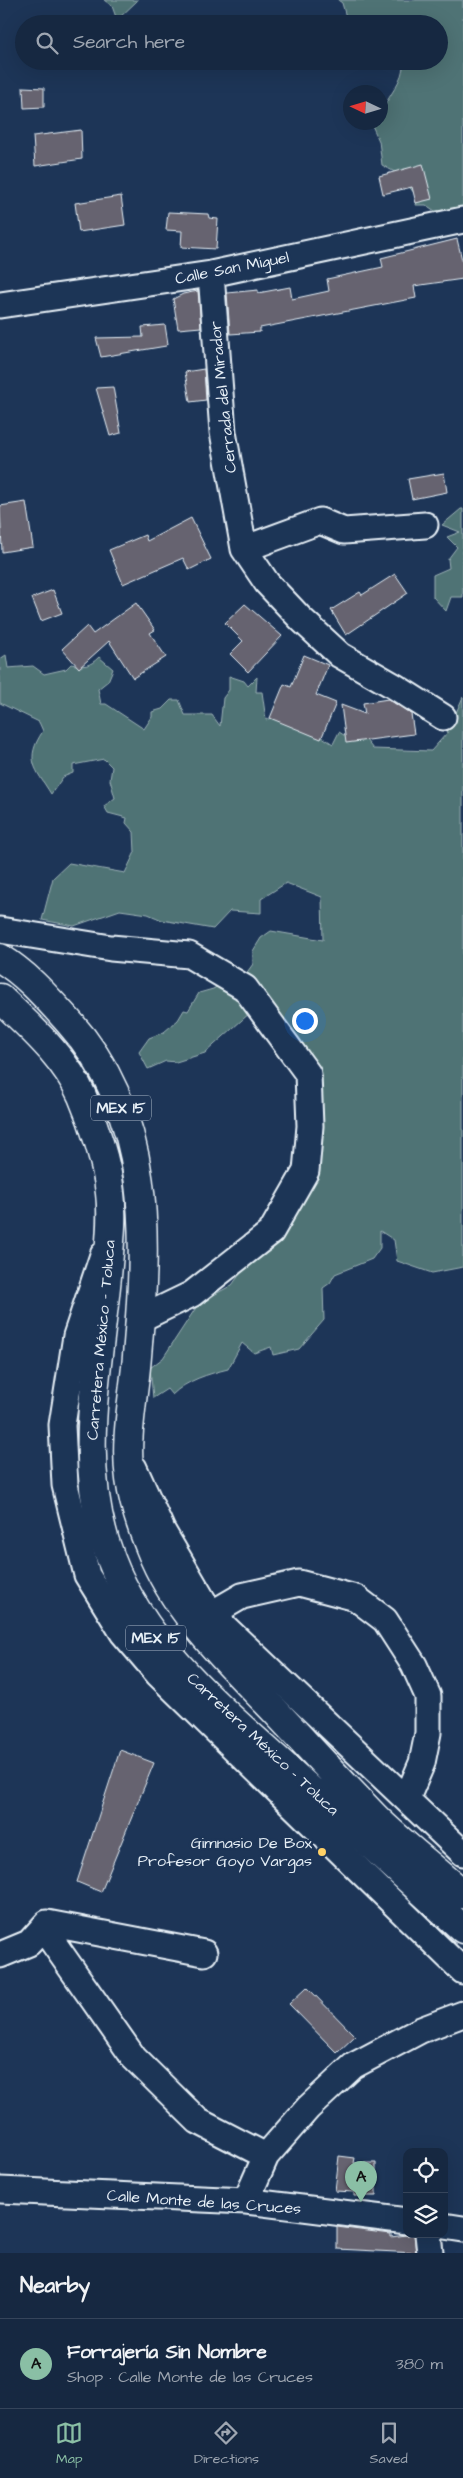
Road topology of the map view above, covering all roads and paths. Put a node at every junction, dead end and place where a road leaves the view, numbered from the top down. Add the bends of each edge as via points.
1 (463, 220) edge
2 (211, 274) junction
3 (0, 305) edge
4 (425, 525) dead end
5 (244, 549) junction
6 (443, 717) dead end
7 (0, 930) edge
8 (0, 958) edge
9 (0, 998) edge
10 (110, 1231) junction
11 (140, 1319) junction
12 (129, 1457) junction
13 (211, 1614) junction
14 (407, 1798) junction
15 (463, 1853) edge
16 (463, 1894) edge
17 (42, 1928) junction
18 (463, 1929) edge
19 (204, 1953) dead end
20 (0, 1955) edge
21 (463, 1971) edge
22 (463, 2014) edge
23 (266, 2156) junction
24 (0, 2190) edge
25 (246, 2201) junction
26 (403, 2220) edge
27 (448, 2227) edge
28 (463, 2229) edge
29 (428, 2238) edge
30 (430, 2253) edge

1 - 2 street, Calle San Miguel
2 - 3 street, Calle San Miguel
2 - 5 street, Cerrada del Mirador via 223,432
4 - 5 street via 344,531 320,521
5 - 6 street, Cerrada del Mirador via 267,583 340,655
7 - 11 street via 111,948 189,955 245,988 308,1074 310,1126 306,1171 271,1232 192,1294
8 - 11 main road, Carretera México - Toluca / MEX 15 via 24,975 78,1033 101,1064 118,1097 134,1148 143,1214
9 - 10 main road, Carretera México - Toluca / MEX 15 via 45,1042 82,1095 106,1168
10 - 18 main road, Carretera México - Toluca / MEX 15 via 93,1399 93,1484 110,1558 132,1606 166,1651 209,1697
10 - 21 street via 76,1336 62,1425 65,1485 87,1575 123,1633 158,1674
11 - 12 main road, Carretera México - Toluca / MEX 15
12 - 13 street via 162,1530
12 - 16 main road, Carretera México - Toluca / MEX 15 via 134,1502 150,1550 196,1626 377,1818
13 - 14 street
13 - 14 street via 242,1596 299,1583 356,1598 385,1620 414,1665 428,1696 428,1733 422,1762
14 - 15 street
17 - 19 street via 47,1923
17 - 20 street via 29,1943
17 - 23 street via 134,2058 198,2121
22 - 23 street via 421,2030 353,2066 308,2108
23 - 25 street
24 - 25 street, Calle Monte de las Cruces
25 - 26 street, Calle Monte de las Cruces
27 - 28 street
29 - 30 street

